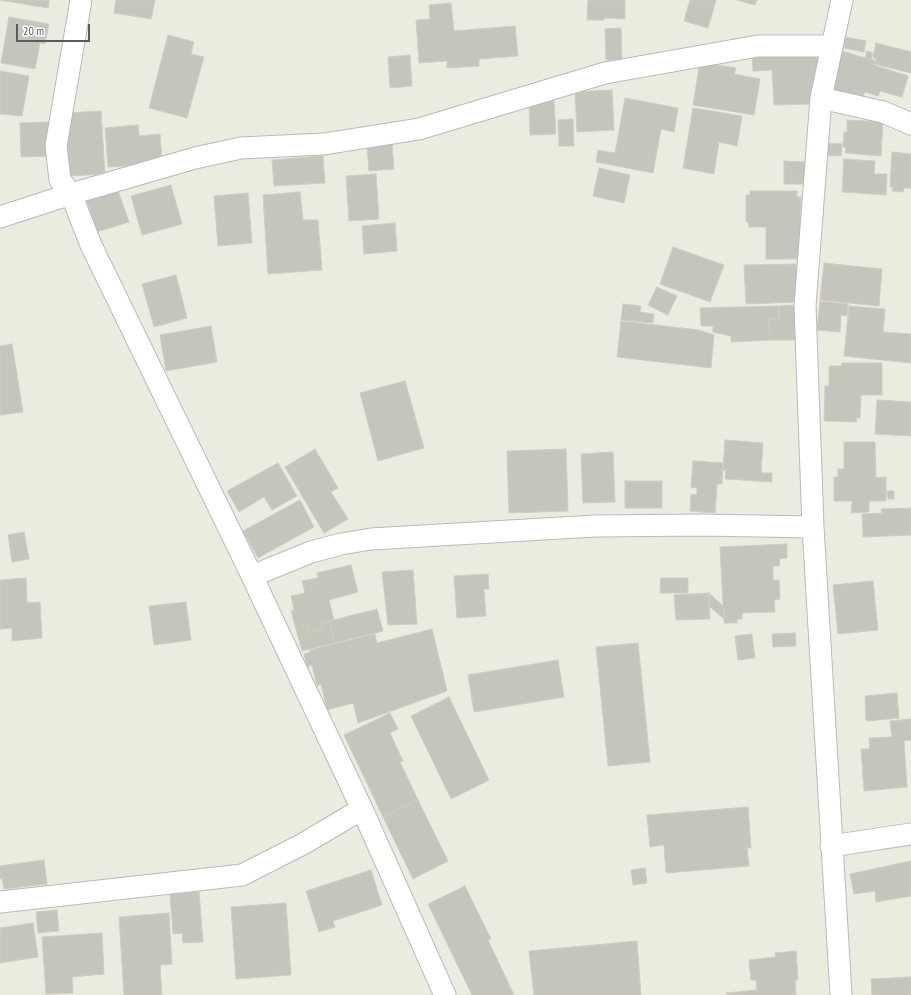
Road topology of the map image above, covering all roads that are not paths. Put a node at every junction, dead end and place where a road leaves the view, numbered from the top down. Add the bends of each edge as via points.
1 (81, 0) edge
2 (842, 0) edge
3 (832, 46) junction
4 (821, 98) junction
5 (911, 124) edge
6 (72, 194) junction
7 (0, 217) edge
8 (813, 528) junction
9 (252, 576) junction
10 (362, 809) junction
11 (911, 834) edge
12 (831, 846) junction
13 (0, 902) edge
14 (445, 995) edge
15 (841, 995) edge

1 - 6 street via 56,146 60,180
2 - 3 street
3 - 4 street
3 - 6 street via 758,46 605,73 419,129 324,144 241,148 195,158
4 - 5 street via 883,112
4 - 8 street via 805,306
6 - 7 street
6 - 9 street via 91,246
8 - 9 street via 595,526 371,539 311,552
8 - 12 street
9 - 10 street
10 - 13 street via 303,844 242,875
10 - 14 street
11 - 12 street
12 - 15 street

